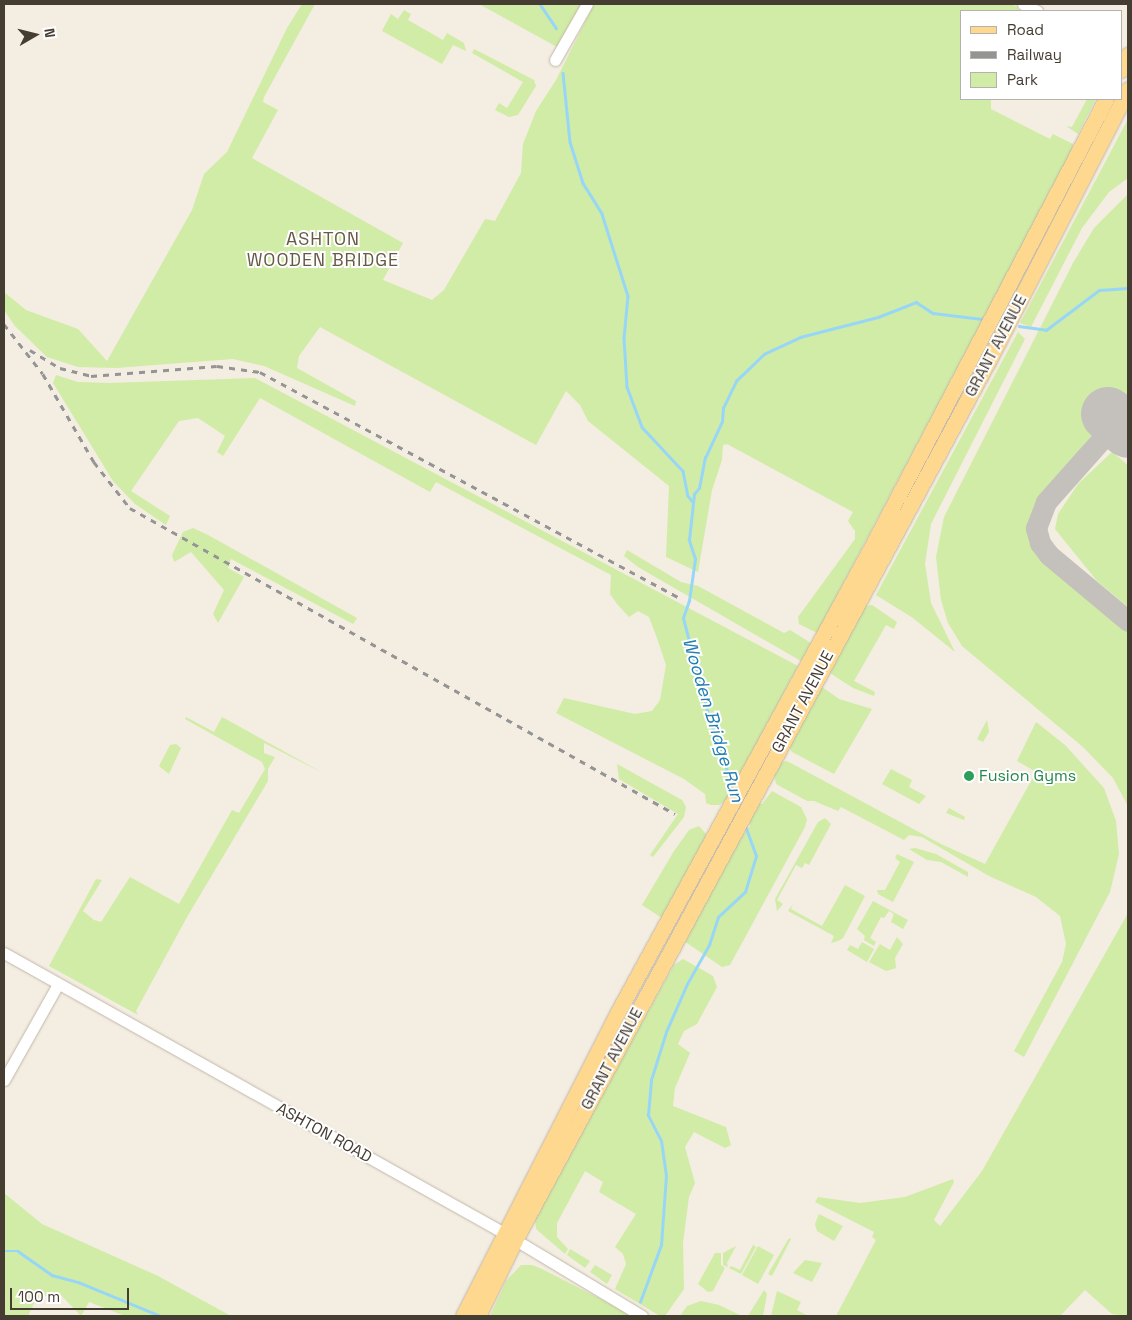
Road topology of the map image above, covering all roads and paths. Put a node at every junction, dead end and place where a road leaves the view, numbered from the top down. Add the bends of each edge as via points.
1 (587, 4) edge
2 (1023, 4) edge
3 (1035, 10) edge
4 (555, 60) dead end
5 (1128, 89) edge
6 (1105, 100) edge
7 (795, 686) junction
8 (778, 749) junction
9 (4, 953) edge
10 (58, 984) junction
11 (619, 1010) junction
12 (634, 1018) junction
13 (4, 1080) edge
14 (509, 1236) junction
15 (463, 1316) edge
16 (478, 1316) edge
17 (642, 1316) edge

1 - 4 street
2 - 3 street
5 - 8 main road, GRANT AVENUE via 991,356
6 - 7 main road, GRANT AVENUE via 880,531
7 - 8 main road via 791,713 776,743
7 - 11 main road, GRANT AVENUE
8 - 12 main road, GRANT AVENUE
9 - 10 street, ASHTON ROAD
10 - 13 street
10 - 14 street, ASHTON ROAD
11 - 12 main road
11 - 14 main road, GRANT AVENUE
12 - 14 main road, GRANT AVENUE
14 - 15 main road, GRANT AVENUE
14 - 16 main road, GRANT AVENUE
14 - 17 street, ASHTON ROAD

